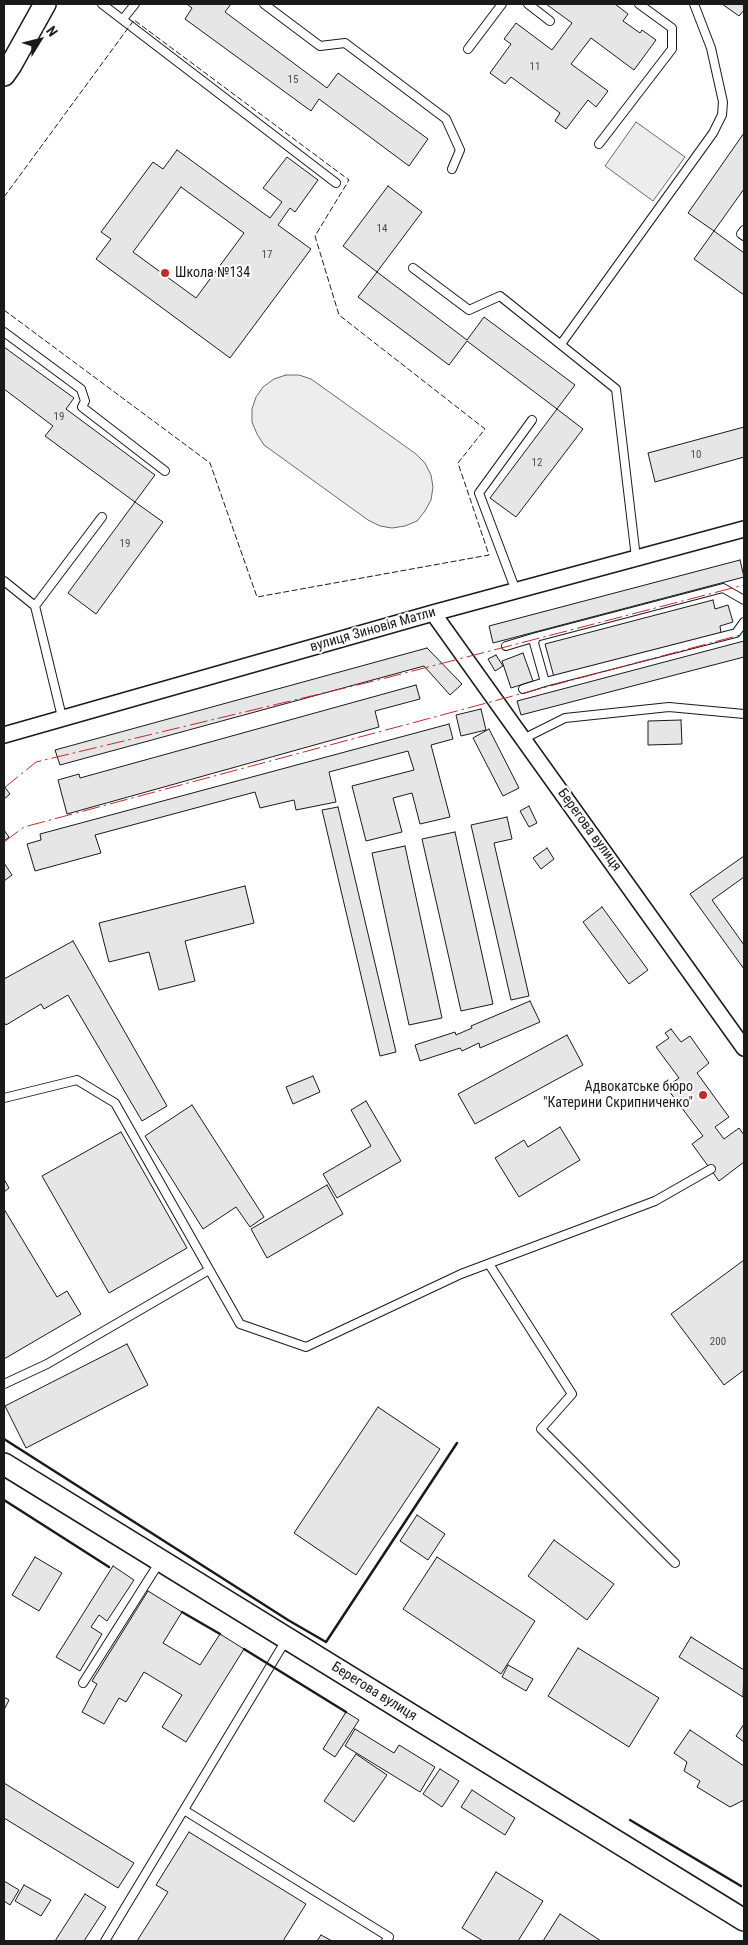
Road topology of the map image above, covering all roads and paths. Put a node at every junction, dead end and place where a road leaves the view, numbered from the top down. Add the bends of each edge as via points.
1 (45, 4) edge
2 (102, 4) edge
3 (135, 4) edge
4 (264, 4) edge
5 (502, 4) edge
6 (528, 4) edge
7 (639, 4) edge
8 (694, 4) edge
9 (123, 19) junction
10 (550, 21) dead end
11 (468, 49) dead end
12 (4, 75) edge
13 (599, 144) dead end
14 (452, 169) dead end
15 (336, 183) dead end
16 (744, 230) edge
17 (744, 236) edge
18 (413, 268) dead end
19 (4, 332) edge
20 (561, 344) junction
21 (532, 420) dead end
22 (165, 470) dead end
23 (102, 517) dead end
24 (744, 529) edge
25 (636, 558) junction
26 (4, 582) edge
27 (516, 591) junction
28 (744, 600) edge
29 (36, 606) junction
30 (433, 613) junction
31 (744, 622) edge
32 (536, 637) junction
33 (506, 646) dead end
34 (545, 682) junction
35 (523, 689) dead end
36 (744, 714) edge
37 (62, 717) junction
38 (4, 735) edge
39 (523, 739) junction
40 (744, 1048) edge
41 (4, 1098) edge
42 (711, 1170) dead end
43 (489, 1264) junction
44 (209, 1270) junction
45 (4, 1384) edge
46 (4, 1464) edge
47 (160, 1561) junction
48 (675, 1563) dead end
49 (287, 1639) junction
50 (83, 1683) dead end
51 (184, 1810) junction
52 (744, 1920) edge
53 (105, 1941) edge
54 (386, 1941) edge

1 - 12 street
2 - 9 lane
3 - 9 lane
4 - 14 lane via 320,46 345,43 446,119 460,150
5 - 11 lane
6 - 10 lane
7 - 13 lane via 672,28 672,49
8 - 20 lane via 711,48 723,102 722,116
9 - 15 lane
16 - 17 lane via 741,234
18 - 20 lane via 469,310 500,296
19 - 22 lane via 81,389 85,401 82,407
20 - 25 lane via 616,389
21 - 27 lane via 479,493
23 - 29 lane
24 - 25 street, вулиця Зиновія Матли
25 - 27 street, вулиця Зиновія Матли
26 - 29 lane
27 - 30 street, вулиця Зиновія Матли
28 - 32 lane via 723,588
29 - 37 lane
30 - 37 street, вулиця Зиновія Матли
30 - 39 street, Берегова вулиця
31 - 34 lane via 736,633
32 - 33 lane
32 - 34 lane via 534,643
34 - 35 lane
36 - 39 lane via 669,707 565,718
37 - 38 street, вулиця Зиновія Матли
39 - 40 street, Берегова вулиця
41 - 44 lane via 77,1080 115,1103
42 - 43 lane via 656,1201
43 - 44 lane via 461,1274 306,1348 240,1324
43 - 48 lane via 572,1394 541,1429
44 - 45 lane via 47,1364
46 - 47 street, Берегова вулиця
47 - 49 street, Берегова вулиця
47 - 50 lane
49 - 51 lane
49 - 52 street, Берегова вулиця
51 - 53 lane
51 - 54 lane via 389,1937

